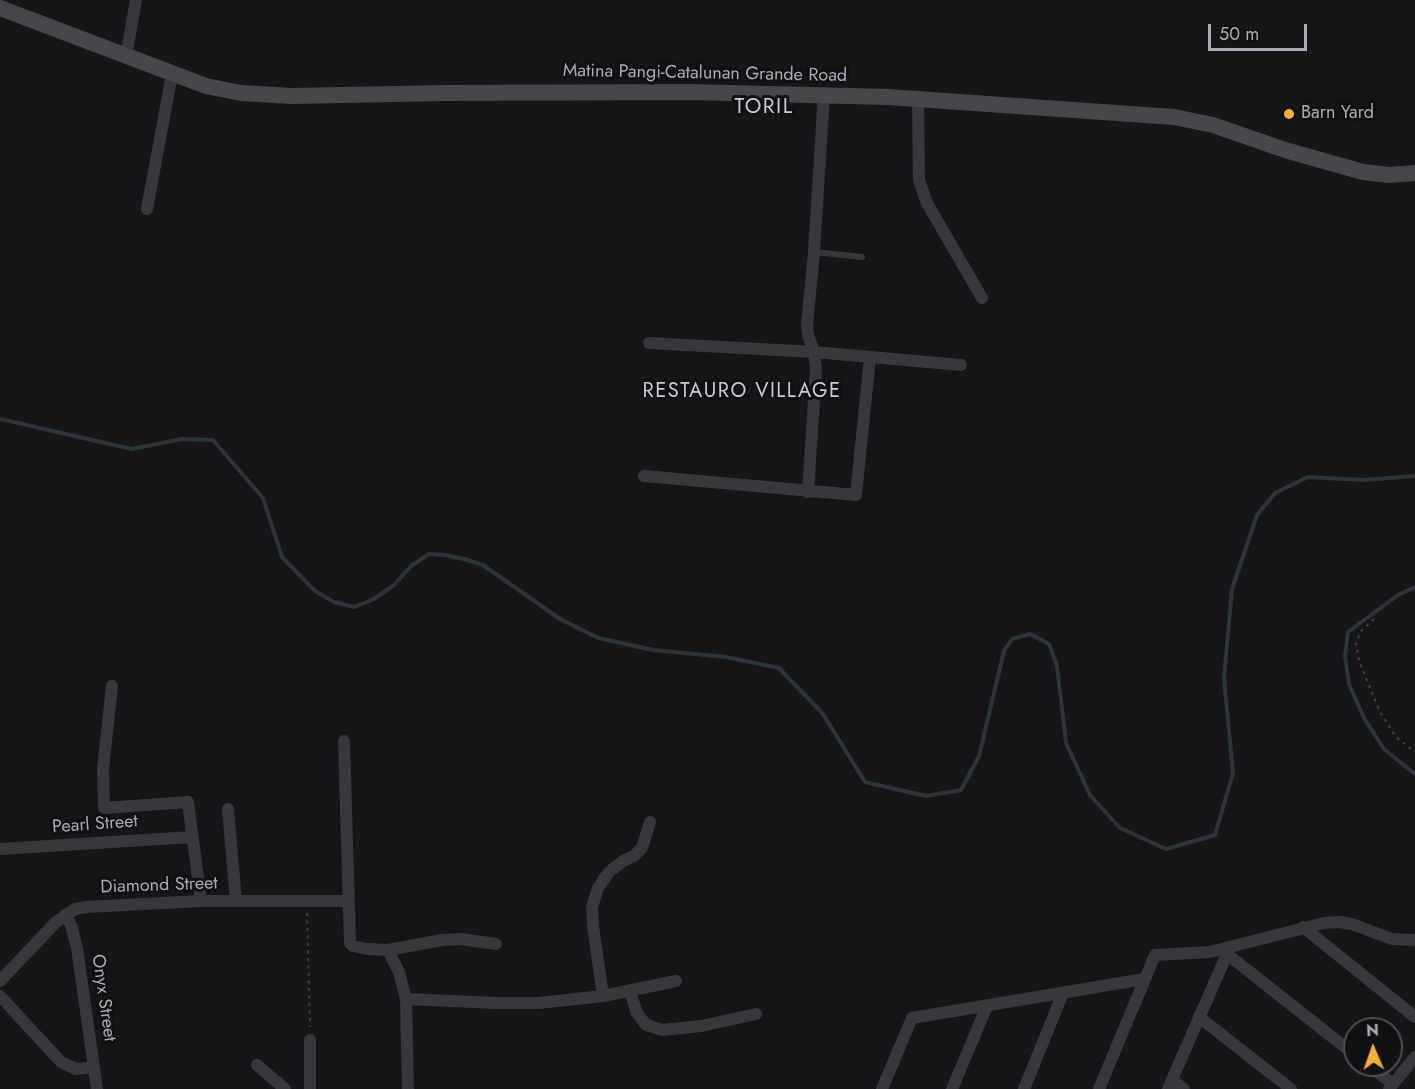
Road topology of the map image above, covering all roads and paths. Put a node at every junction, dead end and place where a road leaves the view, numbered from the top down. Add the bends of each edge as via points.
1 (136, 0) edge
2 (0, 8) edge
3 (126, 57) junction
4 (172, 74) junction
5 (824, 94) junction
6 (918, 99) junction
7 (1415, 173) edge
8 (147, 208) dead end
9 (814, 252) junction
10 (862, 257) dead end
11 (982, 298) dead end
12 (649, 343) dead end
13 (814, 352) junction
14 (870, 357) junction
15 (962, 365) dead end
16 (644, 476) dead end
17 (808, 492) junction
18 (1374, 619) dead end
19 (112, 686) dead end
20 (344, 741) dead end
21 (1415, 752) edge
22 (228, 809) dead end
23 (650, 822) dead end
24 (192, 837) junction
25 (0, 849) edge
26 (236, 901) junction
27 (307, 901) junction
28 (348, 901) junction
29 (201, 902) junction
30 (65, 915) junction
31 (1303, 927) junction
32 (1415, 940) edge
33 (496, 944) dead end
34 (388, 950) junction
35 (1226, 951) junction
36 (1144, 979) junction
37 (0, 981) edge
38 (676, 981) dead end
39 (630, 992) junction
40 (1063, 993) junction
41 (0, 996) edge
42 (603, 996) junction
43 (406, 999) junction
44 (987, 1006) junction
45 (756, 1014) dead end
46 (1199, 1017) junction
47 (1415, 1017) edge
48 (310, 1040) joint
49 (1343, 1045) edge
50 (1415, 1057) edge
51 (257, 1065) dead end
52 (94, 1067) junction
53 (1170, 1084) edge
54 (1391, 1087) edge
55 (97, 1089) edge
56 (285, 1089) edge
57 (310, 1089) edge
58 (408, 1089) edge
59 (882, 1089) edge
60 (952, 1089) edge
61 (1023, 1089) edge
62 (1099, 1089) edge
63 (1184, 1089) edge
64 (1291, 1089) edge

1 - 3 street
2 - 3 street, Matina Pangi-Catalunan Grande Road
3 - 4 street, Matina Pangi-Catalunan Grande Road
4 - 5 street, Matina Pangi-Catalunan Grande Road via 206,86 261,95
4 - 8 street
5 - 6 street, Matina Pangi-Catalunan Grande Road
5 - 9 street
6 - 7 street, Matina Pangi-Catalunan Grande Road via 1193,120 1363,172
6 - 11 street via 920,180 927,202
9 - 10 lane
9 - 13 street via 807,325
12 - 13 street
13 - 14 street
13 - 17 street
14 - 15 street
14 - 17 street via 856,495
16 - 17 street
18 - 21 path via 1356,642 1359,661 1380,712 1396,737
19 - 24 street via 103,770 104,808 188,802
20 - 28 street
22 - 26 street
23 - 42 street via 642,848 609,872 592,907
24 - 25 street, Pearl Street
24 - 29 street
26 - 27 street, Diamond Street
26 - 29 street, Diamond Street
27 - 28 street, Diamond Street
27 - 48 path
28 - 34 street via 350,943 358,948
29 - 30 street, Diamond Street via 86,907
30 - 37 street, Diamond Street
30 - 52 street, Onyx Street via 77,948
31 - 32 street via 1339,922 1392,939
31 - 35 street
31 - 47 street
33 - 34 street via 442,940
34 - 43 street
35 - 36 street via 1155,955
35 - 46 street
35 - 49 street
36 - 40 street
36 - 62 street
38 - 39 street
39 - 42 street
39 - 45 street via 646,1025 662,1030
40 - 44 street
40 - 61 street
41 - 52 street via 61,1062 76,1069
42 - 43 street via 497,1004
43 - 58 street
44 - 59 street via 912,1018
44 - 60 street
46 - 53 street
46 - 64 street
48 - 57 street
50 - 54 street
51 - 56 street
52 - 55 street, Onyx Street
53 - 63 street

